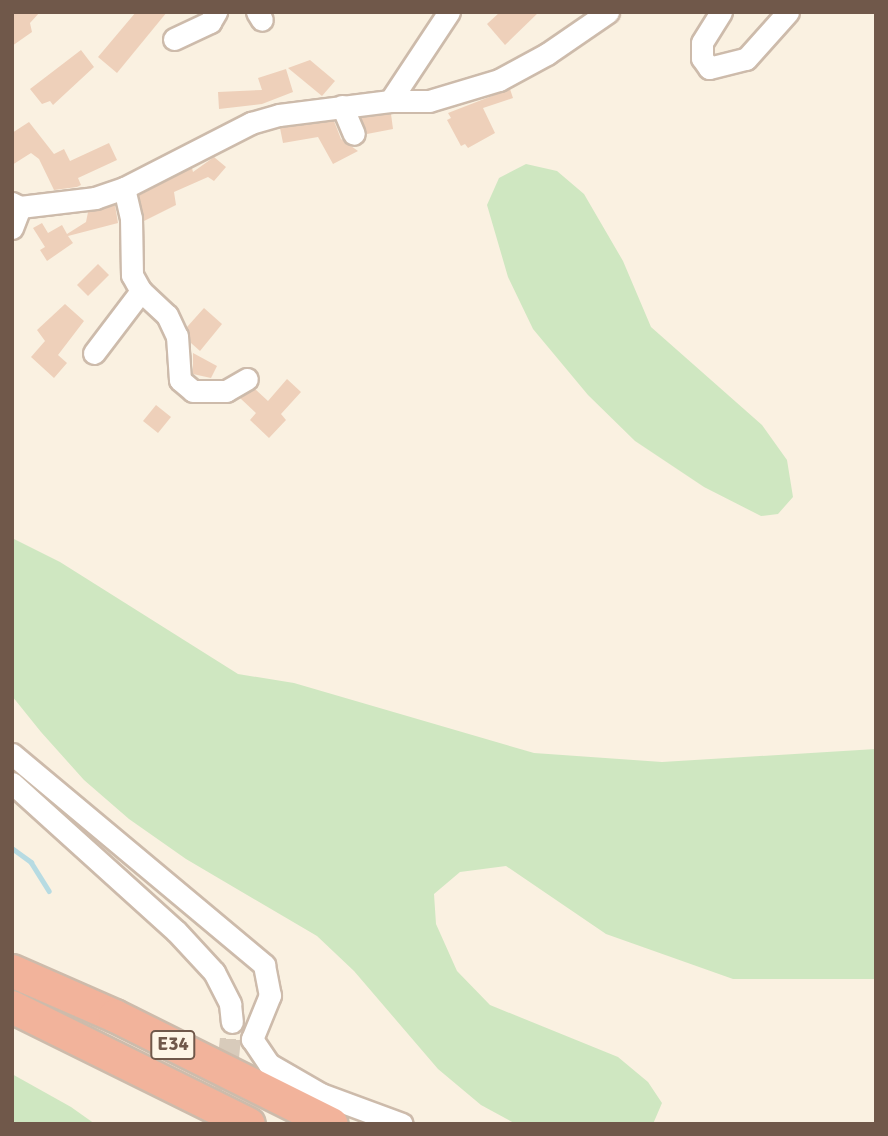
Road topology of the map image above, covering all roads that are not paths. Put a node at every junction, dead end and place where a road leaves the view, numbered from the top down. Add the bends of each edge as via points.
1 (216, 12) edge
2 (449, 12) edge
3 (608, 12) edge
4 (721, 12) edge
5 (788, 12) edge
6 (174, 39) dead end
7 (390, 100) junction
8 (342, 106) junction
9 (354, 135) dead end
10 (124, 188) junction
11 (16, 205) edge
12 (12, 228) edge
13 (141, 291) junction
14 (94, 353) dead end
15 (247, 379) dead end
16 (12, 754) edge
17 (12, 783) edge
18 (12, 971) edge
19 (12, 1007) edge
20 (232, 1022) tunnel mouth
21 (249, 1124) edge
22 (332, 1124) edge
23 (402, 1124) edge

1 - 6 street via 210,22
2 - 7 street
3 - 7 street via 499,80 429,101
4 - 5 street via 702,43 702,58 709,68 746,59
7 - 8 street
8 - 9 street
8 - 10 street via 251,123
10 - 11 street via 95,198
10 - 13 street via 131,218 132,275
11 - 12 street
13 - 14 street
13 - 15 street via 159,305 177,336 180,380 194,391 226,391
16 - 23 street via 264,965 270,995 252,1040 269,1064 321,1094
17 - 20 street via 176,931 214,972 230,1004
18 - 22 highway, E34 via 115,1016
19 - 21 highway, E34

